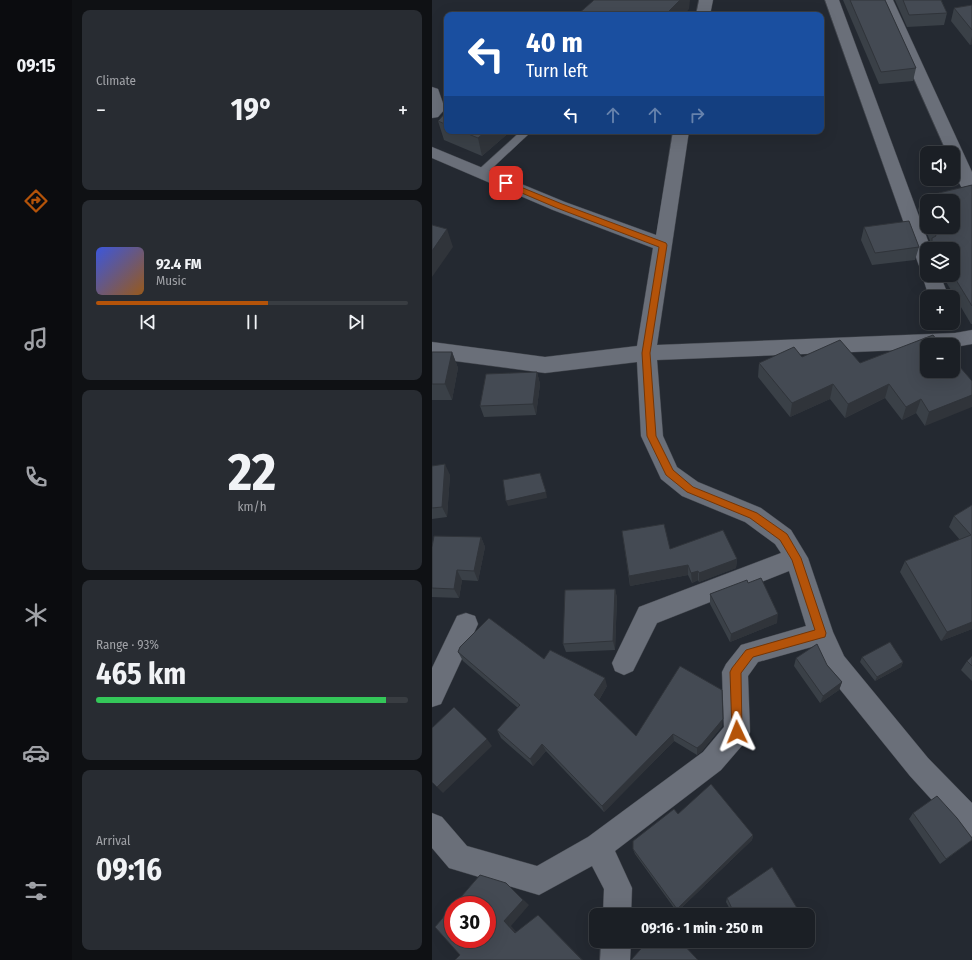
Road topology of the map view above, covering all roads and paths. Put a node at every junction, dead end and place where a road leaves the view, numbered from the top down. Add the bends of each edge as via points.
1 (706, 0) edge
2 (832, 0) edge
3 (886, 0) edge
4 (703, 12) edge
5 (432, 92) edge
6 (432, 113) edge
7 (524, 134) edge
8 (681, 134) edge
9 (432, 152) edge
10 (481, 173) junction
11 (972, 191) edge
12 (920, 244) edge
13 (663, 245) junction
14 (958, 333) edge
15 (432, 350) edge
16 (646, 353) junction
17 (796, 558) junction
18 (466, 624) dead end
19 (821, 633) junction
20 (624, 663) dead end
21 (432, 695) edge
22 (972, 823) edge
23 (432, 827) edge
24 (598, 847) junction
25 (617, 908) edge
26 (616, 948) edge
27 (615, 960) edge

1 - 4 street
2 - 12 street
3 - 11 street
5 - 6 street via 438,109
7 - 10 lane
8 - 13 street
9 - 10 street
10 - 13 street
13 - 16 street
14 - 16 street
15 - 16 street via 545,365
16 - 17 street via 652,436 669,473 690,490 753,516 783,537
17 - 19 street
17 - 20 street via 648,615
18 - 21 street
19 - 22 street via 835,664 920,767
19 - 24 street via 750,653 735,672 737,732 712,762
23 - 24 street via 459,858 539,881
24 - 25 street via 618,888
26 - 27 street

